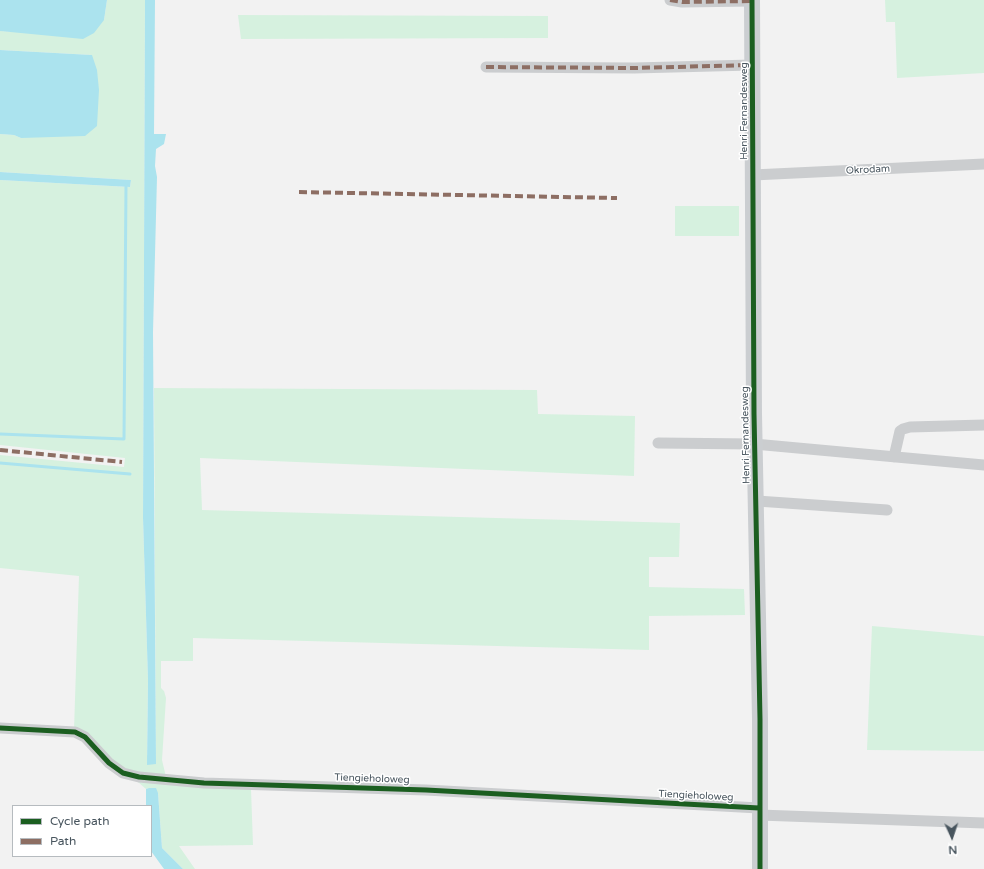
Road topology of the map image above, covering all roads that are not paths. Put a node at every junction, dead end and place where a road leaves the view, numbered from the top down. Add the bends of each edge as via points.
1 (670, 0) edge
2 (752, 0) edge
3 (752, 65) junction
4 (486, 67) dead end
5 (984, 164) edge
6 (753, 175) junction
7 (984, 425) edge
8 (658, 443) dead end
9 (754, 444) junction
10 (894, 456) junction
11 (984, 465) edge
12 (757, 501) junction
13 (887, 510) dead end
14 (0, 728) edge
15 (759, 812) junction
16 (984, 824) edge
17 (760, 869) edge

1 - 2 street
2 - 3 street, Henri Fernandesweg
3 - 4 street via 634,68
3 - 6 street, Henri Fernandesweg
5 - 6 street, Okrodam
6 - 9 street, Henri Fernandesweg
7 - 10 street via 903,429 900,431
8 - 9 street
9 - 10 street
9 - 12 street, Henri Fernandesweg
10 - 11 street
12 - 13 street
12 - 15 street, Henri Fernandesweg
14 - 15 street, Tiengieholoweg via 75,732 85,737 122,773 139,777 204,783 426,790
15 - 16 street, Tiengieholoweg
15 - 17 street, Henri Fernandesweg

